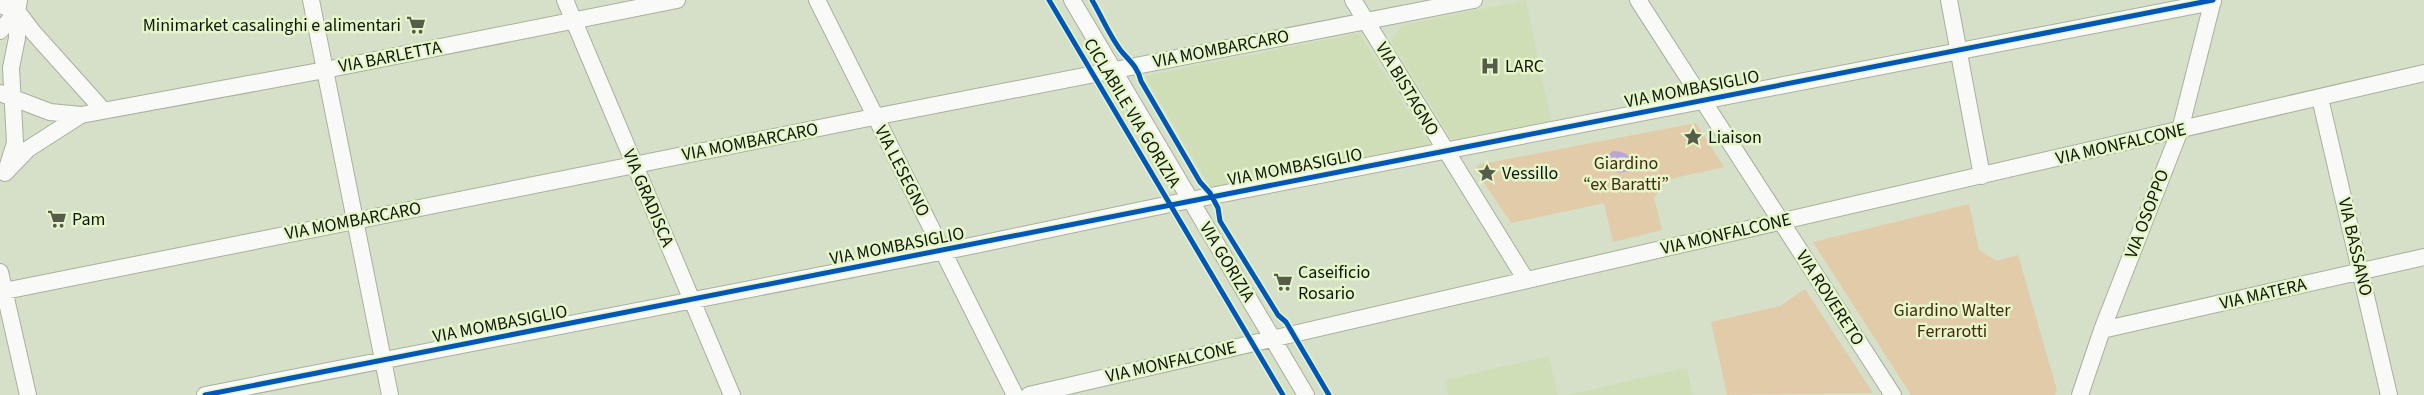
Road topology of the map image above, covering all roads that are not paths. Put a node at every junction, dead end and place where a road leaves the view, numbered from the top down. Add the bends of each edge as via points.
1 (311, 0) edge
2 (565, 0) edge
3 (677, 0) edge
4 (817, 0) edge
5 (1072, 0) edge
6 (1353, 0) edge
7 (1474, 0) edge
8 (1638, 0) edge
9 (1948, 0) edge
10 (2213, 1) edge
11 (0, 5) edge
12 (18, 5) edge
13 (573, 20) junction
14 (1366, 20) junction
15 (0, 31) edge
16 (1958, 52) junction
17 (325, 70) junction
18 (1114, 71) junction
19 (2424, 73) edge
20 (6, 96) edge
21 (2320, 98) junction
22 (1703, 101) junction
23 (103, 110) junction
24 (81, 116) junction
25 (874, 117) junction
26 (2180, 130) junction
27 (1445, 152) junction
28 (634, 165) junction
29 (1982, 176) junction
30 (2, 177) edge
31 (1190, 200) junction
32 (356, 221) junction
33 (1780, 222) junction
34 (942, 251) junction
35 (2424, 257) edge
36 (0, 272) edge
37 (2360, 272) junction
38 (1526, 280) junction
39 (2, 291) edge
40 (692, 300) junction
41 (2102, 330) junction
42 (1272, 338) junction
43 (383, 361) junction
44 (28, 395) edge
45 (205, 395) edge
46 (390, 395) edge
47 (732, 395) edge
48 (1015, 395) edge
49 (1029, 395) edge
50 (1306, 395) edge
51 (1893, 395) edge
52 (2080, 395) edge
53 (2389, 395) edge

1 - 17 street
2 - 13 street, VIA GRADISCA
3 - 13 street, VIA BARLETTA
4 - 25 street, VIA LESEGNO
5 - 18 street, VIA GORIZIA
6 - 14 street, VIA BISTAGNO
7 - 14 street, VIA MOMBARCARO
8 - 22 street, VIA ROVERETO
9 - 16 street
10 - 16 street, VIA MOMBASIGLIO
10 - 26 street, VIA OSOPPO
11 - 12 street
12 - 15 street
12 - 20 street via 17,38
12 - 23 street via 33,32
13 - 17 street, VIA BARLETTA
13 - 28 street, VIA GRADISCA
14 - 18 street, VIA MOMBARCARO
14 - 27 street, VIA BISTAGNO
16 - 22 street, VIA MOMBASIGLIO
16 - 29 street
17 - 23 street, VIA BARLETTA
17 - 32 street
18 - 25 street, VIA MOMBARCARO
18 - 31 street, VIA GORIZIA
19 - 21 street, VIA MONFALCONE
20 - 24 street via 50,112
20 - 30 street via 15,144
21 - 26 street, VIA MONFALCONE
21 - 37 street, VIA BASSANO
22 - 27 street, VIA MOMBASIGLIO
22 - 33 street, VIA ROVERETO
23 - 24 street, VIA BARLETTA
24 - 30 street via 28,149
25 - 28 street, VIA MOMBARCARO
25 - 34 street, VIA LESEGNO
26 - 29 street, VIA MONFALCONE
26 - 41 street, VIA OSOPPO
27 - 31 street, VIA MOMBASIGLIO
27 - 38 street, VIA BISTAGNO
28 - 32 street, VIA MOMBARCARO
28 - 40 street, VIA GRADISCA
29 - 33 street, VIA MONFALCONE
31 - 34 street, VIA MOMBASIGLIO
31 - 42 street, VIA GORIZIA
32 - 39 street, VIA MOMBARCARO
32 - 43 street
33 - 38 street, VIA MONFALCONE
33 - 51 street, VIA ROVERETO
34 - 40 street, VIA MOMBASIGLIO
34 - 48 street, VIA LESEGNO
35 - 37 street, VIA MATERA
36 - 39 street
37 - 41 street, VIA MATERA
37 - 53 street, VIA BASSANO
38 - 42 street, VIA MONFALCONE
39 - 44 street
40 - 43 street, VIA MOMBASIGLIO
40 - 47 street, VIA GRADISCA
41 - 52 street, VIA OSOPPO
42 - 49 street, VIA MONFALCONE
42 - 50 street, VIA GORIZIA
43 - 45 street, VIA MOMBASIGLIO
43 - 46 street

